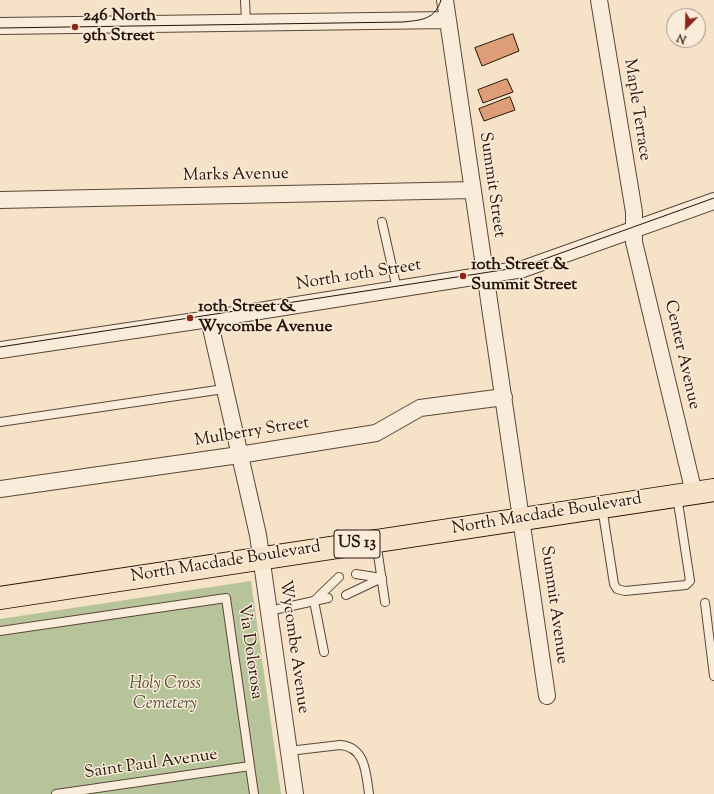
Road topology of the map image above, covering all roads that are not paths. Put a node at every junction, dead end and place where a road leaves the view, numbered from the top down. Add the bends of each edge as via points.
1 (245, 0) edge
2 (445, 0) edge
3 (599, 0) edge
4 (448, 20) junction
5 (246, 22) junction
6 (0, 26) edge
7 (473, 190) junction
8 (0, 200) edge
9 (714, 201) edge
10 (382, 222) dead end
11 (634, 228) junction
12 (486, 276) junction
13 (397, 289) junction
14 (209, 319) junction
15 (0, 350) edge
16 (224, 389) junction
17 (504, 397) junction
18 (0, 422) edge
19 (239, 455) junction
20 (0, 490) edge
21 (695, 493) edge
22 (602, 507) junction
23 (521, 519) junction
24 (376, 541) junction
25 (262, 558) junction
26 (356, 574) dead end
27 (339, 577) dead end
28 (382, 578) junction
29 (346, 595) dead end
30 (0, 598) edge
31 (328, 598) dead end
32 (314, 601) junction
33 (385, 602) dead end
34 (705, 603) dead end
35 (269, 611) junction
36 (0, 631) edge
37 (324, 652) dead end
38 (714, 676) edge
39 (547, 696) dead end
40 (289, 751) junction
41 (250, 766) junction
42 (56, 794) edge
43 (254, 794) edge
44 (295, 794) edge
45 (369, 794) edge

1 - 5 lane
2 - 4 street, Summit Street
3 - 11 street, Maple Terrace via 634,212
4 - 5 street
4 - 7 street, Summit Street
5 - 6 street
7 - 8 street, Marks Avenue
7 - 12 street, Summit Street
9 - 11 street, North 10th Street
10 - 13 lane
11 - 12 street, North 10th Street via 523,270
11 - 21 street, Center Avenue via 634,242
12 - 13 street, North 10th Street
12 - 17 street, Summit Street
13 - 14 street, North 10th Street
14 - 15 street, North 10th Street
14 - 16 street, Wycombe Avenue
16 - 18 lane
16 - 19 street, Wycombe Avenue
17 - 19 street, Mulberry Street via 420,408 376,433
17 - 23 street, Summit Street
19 - 20 street, Mulberry Street
19 - 25 street, Wycombe Avenue
21 - 22 main road, North Macdade Boulevard / US 13
21 - 22 lane via 690,581 686,586 625,592 617,589 614,584
22 - 23 main road, North Macdade Boulevard / US 13
23 - 24 main road, North Macdade Boulevard / US 13
23 - 39 street, Summit Avenue
24 - 25 main road, North Macdade Boulevard / US 13
24 - 28 lane
25 - 30 main road, North Macdade Boulevard / US 13
25 - 35 street, Wycombe Avenue
26 - 28 lane
27 - 32 lane
28 - 29 lane
28 - 33 lane
31 - 32 lane
32 - 35 lane
32 - 37 lane
34 - 38 lane
35 - 40 street, Wycombe Avenue
36 - 41 lane, Via Dolorosa via 226,598
40 - 44 street, Wycombe Avenue
40 - 45 lane via 347,746 362,759
41 - 42 lane, Saint Paul Avenue
41 - 43 lane, Via Dolorosa

